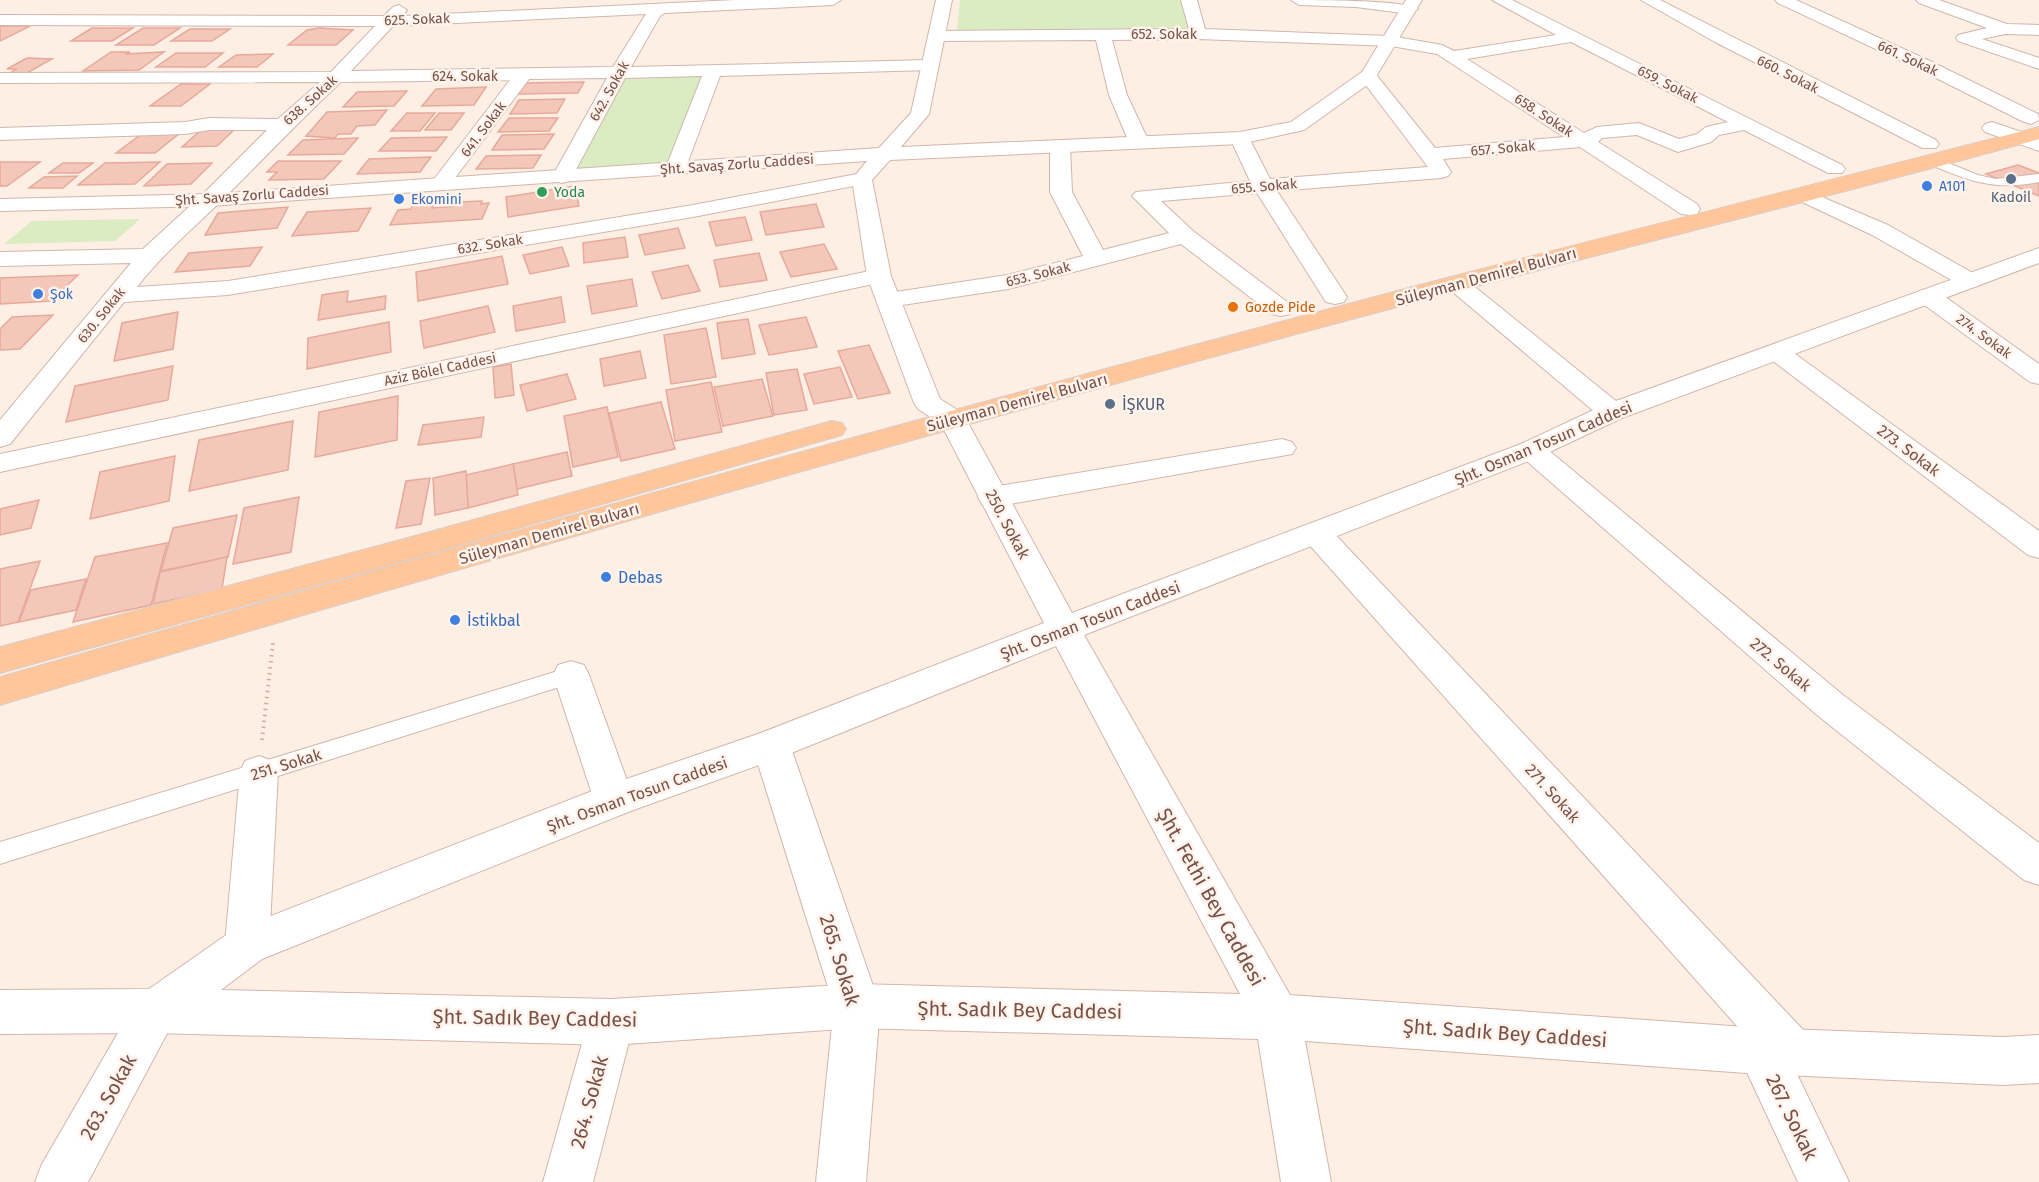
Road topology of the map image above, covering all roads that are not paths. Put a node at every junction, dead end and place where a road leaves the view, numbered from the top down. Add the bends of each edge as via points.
1 (409, 0) edge
2 (833, 0) edge
3 (944, 0) edge
4 (1189, 0) edge
5 (1299, 0) edge
6 (1500, 0) edge
7 (1649, 0) edge
8 (1783, 0) edge
9 (1924, 0) edge
10 (1356, 1) edge
11 (689, 3) edge
12 (1412, 4) edge
13 (20, 5) dead end
14 (592, 6) edge
15 (76, 7) dead end
16 (661, 8) junction
17 (0, 18) edge
18 (57, 20) junction
19 (390, 21) junction
20 (2005, 29) junction
21 (2039, 30) edge
22 (1197, 34) junction
23 (1103, 35) junction
24 (937, 36) junction
25 (1573, 37) junction
26 (1391, 41) junction
27 (1452, 56) junction
28 (2039, 64) edge
29 (930, 65) junction
30 (620, 71) junction
31 (713, 71) junction
32 (523, 75) junction
33 (337, 76) junction
34 (1368, 76) junction
35 (4, 86) edge
36 (1747, 124) junction
37 (283, 125) junction
38 (2034, 130) edge
39 (0, 134) edge
40 (1240, 138) junction
41 (1586, 141) junction
42 (1139, 142) junction
43 (1060, 145) junction
44 (1931, 152) junction
45 (882, 154) junction
46 (1430, 154) junction
47 (676, 167) junction
48 (1835, 169) junction
49 (562, 177) junction
50 (2039, 178) edge
51 (862, 180) junction
52 (442, 182) junction
53 (1263, 186) junction
54 (1803, 195) junction
55 (210, 200) junction
56 (0, 205) edge
57 (1689, 209) junction
58 (1185, 236) junction
59 (2039, 255) edge
60 (149, 256) junction
61 (0, 259) edge
62 (1096, 259) junction
63 (1970, 280) junction
64 (1456, 283) junction
65 (884, 288) junction
66 (117, 295) junction
67 (1928, 296) junction
68 (1335, 297) junction
69 (1281, 309) junction
70 (1778, 353) junction
71 (2039, 376) edge
72 (940, 411) junction
73 (1611, 412) junction
74 (0, 438) edge
75 (1282, 448) dead end
76 (1531, 450) junction
77 (0, 462) edge
78 (993, 497) junction
79 (1317, 534) junction
80 (2039, 547) edge
81 (1064, 629) junction
82 (0, 660) edge
83 (571, 675) joint
84 (0, 691) edge
85 (771, 745) junction
86 (259, 772) junction
87 (614, 800) junction
88 (0, 853) edge
89 (2039, 867) edge
90 (247, 945) junction
91 (857, 1006) junction
92 (156, 1011) junction
93 (0, 1012) edge
94 (1278, 1017) junction
95 (611, 1022) junction
96 (1775, 1051) junction
97 (2039, 1059) edge
98 (60, 1182) edge
99 (568, 1182) edge
100 (841, 1182) edge
101 (1306, 1182) edge
102 (1824, 1182) edge

1 - 19 street, 638. Sokak
2 - 11 street, 625. Sokak
3 - 24 street
4 - 22 street
5 - 10 street
6 - 25 street, 659. Sokak
7 - 44 street, 660. Sokak
8 - 38 street, 661. Sokak via 1924,64
9 - 20 street
10 - 12 street
10 - 26 street
11 - 16 street, 625. Sokak
12 - 26 street, Şht. Savaş Zorlu Caddesi
13 - 17 street
14 - 16 street, 625. Sokak
14 - 19 street, 625. Sokak
15 - 18 street
16 - 30 street, 642. Sokak via 654,13
17 - 18 street, 625. Sokak
18 - 19 street, 625. Sokak
19 - 33 street, 638. Sokak
20 - 21 street
20 - 28 street via 1964,38
22 - 23 street, 652. Sokak
22 - 26 street, 652. Sokak
23 - 24 street, 652. Sokak
23 - 42 street via 1118,95
24 - 29 street
25 - 27 street
25 - 36 street, 659. Sokak
26 - 27 street, 658. Sokak via 1442,50
26 - 34 street, Şht. Savaş Zorlu Caddesi
27 - 41 street, 658. Sokak
29 - 31 street, 624. Sokak
29 - 45 street via 920,114
30 - 31 street, 624. Sokak
30 - 32 street, 624. Sokak
30 - 49 street, 642. Sokak
31 - 47 street
32 - 33 street, 624. Sokak
32 - 52 street, 641. Sokak
33 - 35 street, 624. Sokak via 31,78
33 - 37 street, 638. Sokak
34 - 40 street, Şht. Savaş Zorlu Caddesi via 1297,126
34 - 46 street
36 - 41 street, 657. Sokak via 1713,131 1678,146 1639,129 1597,133
36 - 48 street, 659. Sokak
37 - 39 street via 209,124
37 - 55 street, 638. Sokak
38 - 44 main road, Süleyman Demirel Bulvarı
38 - 44 main road, Süleyman Demirel Bulvarı via 1992,128
40 - 42 street, Şht. Savaş Zorlu Caddesi
40 - 53 street
41 - 46 street, 657. Sokak
41 - 57 street, 658. Sokak
42 - 43 street, Şht. Savaş Zorlu Caddesi
43 - 45 street, Şht. Savaş Zorlu Caddesi
43 - 62 street via 1060,192
44 - 48 main road, Süleyman Demirel Bulvarı
44 - 50 lane via 1980,180 2001,184
44 - 54 main road, Süleyman Demirel Bulvarı
45 - 47 street, Şht. Savaş Zorlu Caddesi
45 - 51 street
46 - 53 street, 655. Sokak via 1441,172
47 - 49 street, Şht. Savaş Zorlu Caddesi
48 - 57 main road, Süleyman Demirel Bulvarı
49 - 52 street, Şht. Savaş Zorlu Caddesi
51 - 65 street, 250. Sokak
51 - 66 street, 632. Sokak via 228,288
52 - 55 street, Şht. Savaş Zorlu Caddesi
53 - 58 street, 655. Sokak via 1143,196
53 - 68 street
54 - 63 street via 1880,230
54 - 64 main road, Süleyman Demirel Bulvarı
55 - 56 street, Şht. Savaş Zorlu Caddesi
55 - 60 street, 630. Sokak
57 - 68 main road, Süleyman Demirel Bulvarı
58 - 62 street, 653. Sokak
58 - 69 street, 655. Sokak
59 - 63 street, Şht. Osman Tosun Caddesi
60 - 61 street
60 - 66 street, 630. Sokak
62 - 65 street, 653. Sokak via 1008,282
63 - 67 street, Şht. Osman Tosun Caddesi
64 - 72 main road, Süleyman Demirel Bulvarı
64 - 73 street
65 - 72 street, 250. Sokak
65 - 77 street, Aziz Bölel Caddesi
66 - 74 street, 630. Sokak
67 - 70 street, Şht. Osman Tosun Caddesi
67 - 71 street, 274. Sokak
68 - 69 main road, Süleyman Demirel Bulvarı
69 - 72 main road, Süleyman Demirel Bulvarı
70 - 73 street, Şht. Osman Tosun Caddesi
70 - 80 street, 273. Sokak
72 - 78 street, 250. Sokak
72 - 82 main road, Süleyman Demirel Bulvarı
72 - 84 main road, Süleyman Demirel Bulvarı
73 - 76 street, Şht. Osman Tosun Caddesi
75 - 78 street
76 - 79 street, Şht. Osman Tosun Caddesi
76 - 89 street, 272. Sokak via 1830,705
78 - 81 street, 250. Sokak
79 - 81 street, Şht. Osman Tosun Caddesi
79 - 96 street, 271. Sokak
81 - 85 street, Şht. Osman Tosun Caddesi
81 - 94 street, Şht. Fethi Bey Caddesi
83 - 86 lane, 251. Sokak
83 - 87 street
85 - 87 street, Şht. Osman Tosun Caddesi
85 - 91 street, 265. Sokak
86 - 88 lane, 251. Sokak
86 - 90 street
87 - 90 street, Şht. Osman Tosun Caddesi
90 - 92 street, Şht. Osman Tosun Caddesi
91 - 94 street, Şht. Sadık Bey Caddesi
91 - 95 street, Şht. Sadık Bey Caddesi
91 - 100 street, 265. Sokak
92 - 93 street, Şht. Sadık Bey Caddesi
92 - 95 street, Şht. Sadık Bey Caddesi
92 - 98 street, 263. Sokak
94 - 96 street, Şht. Sadık Bey Caddesi
94 - 101 street, Şht. Fethi Bey Caddesi
95 - 99 street, 264. Sokak
96 - 97 street, Şht. Sadık Bey Caddesi via 2003,1061
96 - 102 street, 267. Sokak

